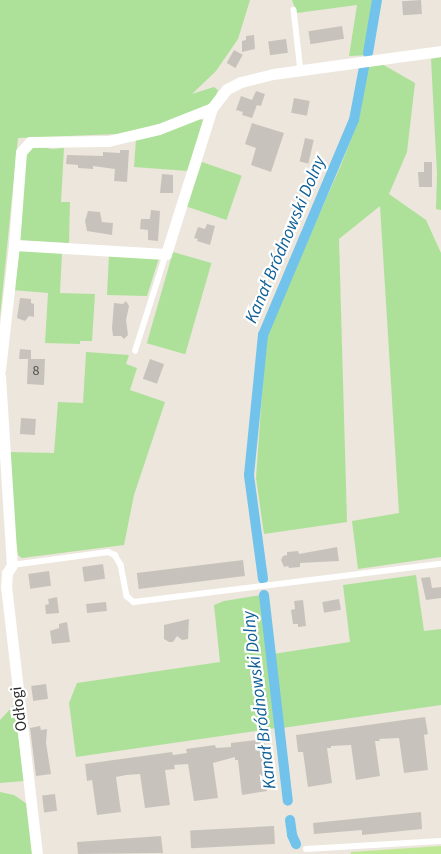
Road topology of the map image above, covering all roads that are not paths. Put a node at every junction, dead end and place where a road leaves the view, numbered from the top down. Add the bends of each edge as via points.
1 (294, 10) dead end
2 (441, 51) edge
3 (301, 71) junction
4 (212, 108) junction
5 (14, 245) junction
6 (166, 254) junction
7 (135, 351) dead end
8 (0, 370) edge
9 (0, 376) edge
10 (441, 564) edge
11 (12, 565) junction
12 (441, 841) edge
13 (306, 849) dead end
14 (37, 854) edge

1 - 3 lane
2 - 3 street
3 - 4 street via 241,82 227,89
4 - 5 street via 159,129 108,141 30,142 20,152
4 - 6 street
5 - 6 street
5 - 8 street
6 - 7 lane
9 - 11 street, Odłogi
10 - 11 lane via 134,602 126,596 122,565 115,555 108,552
11 - 14 street, Odłogi via 7,573 6,586
12 - 13 lane

